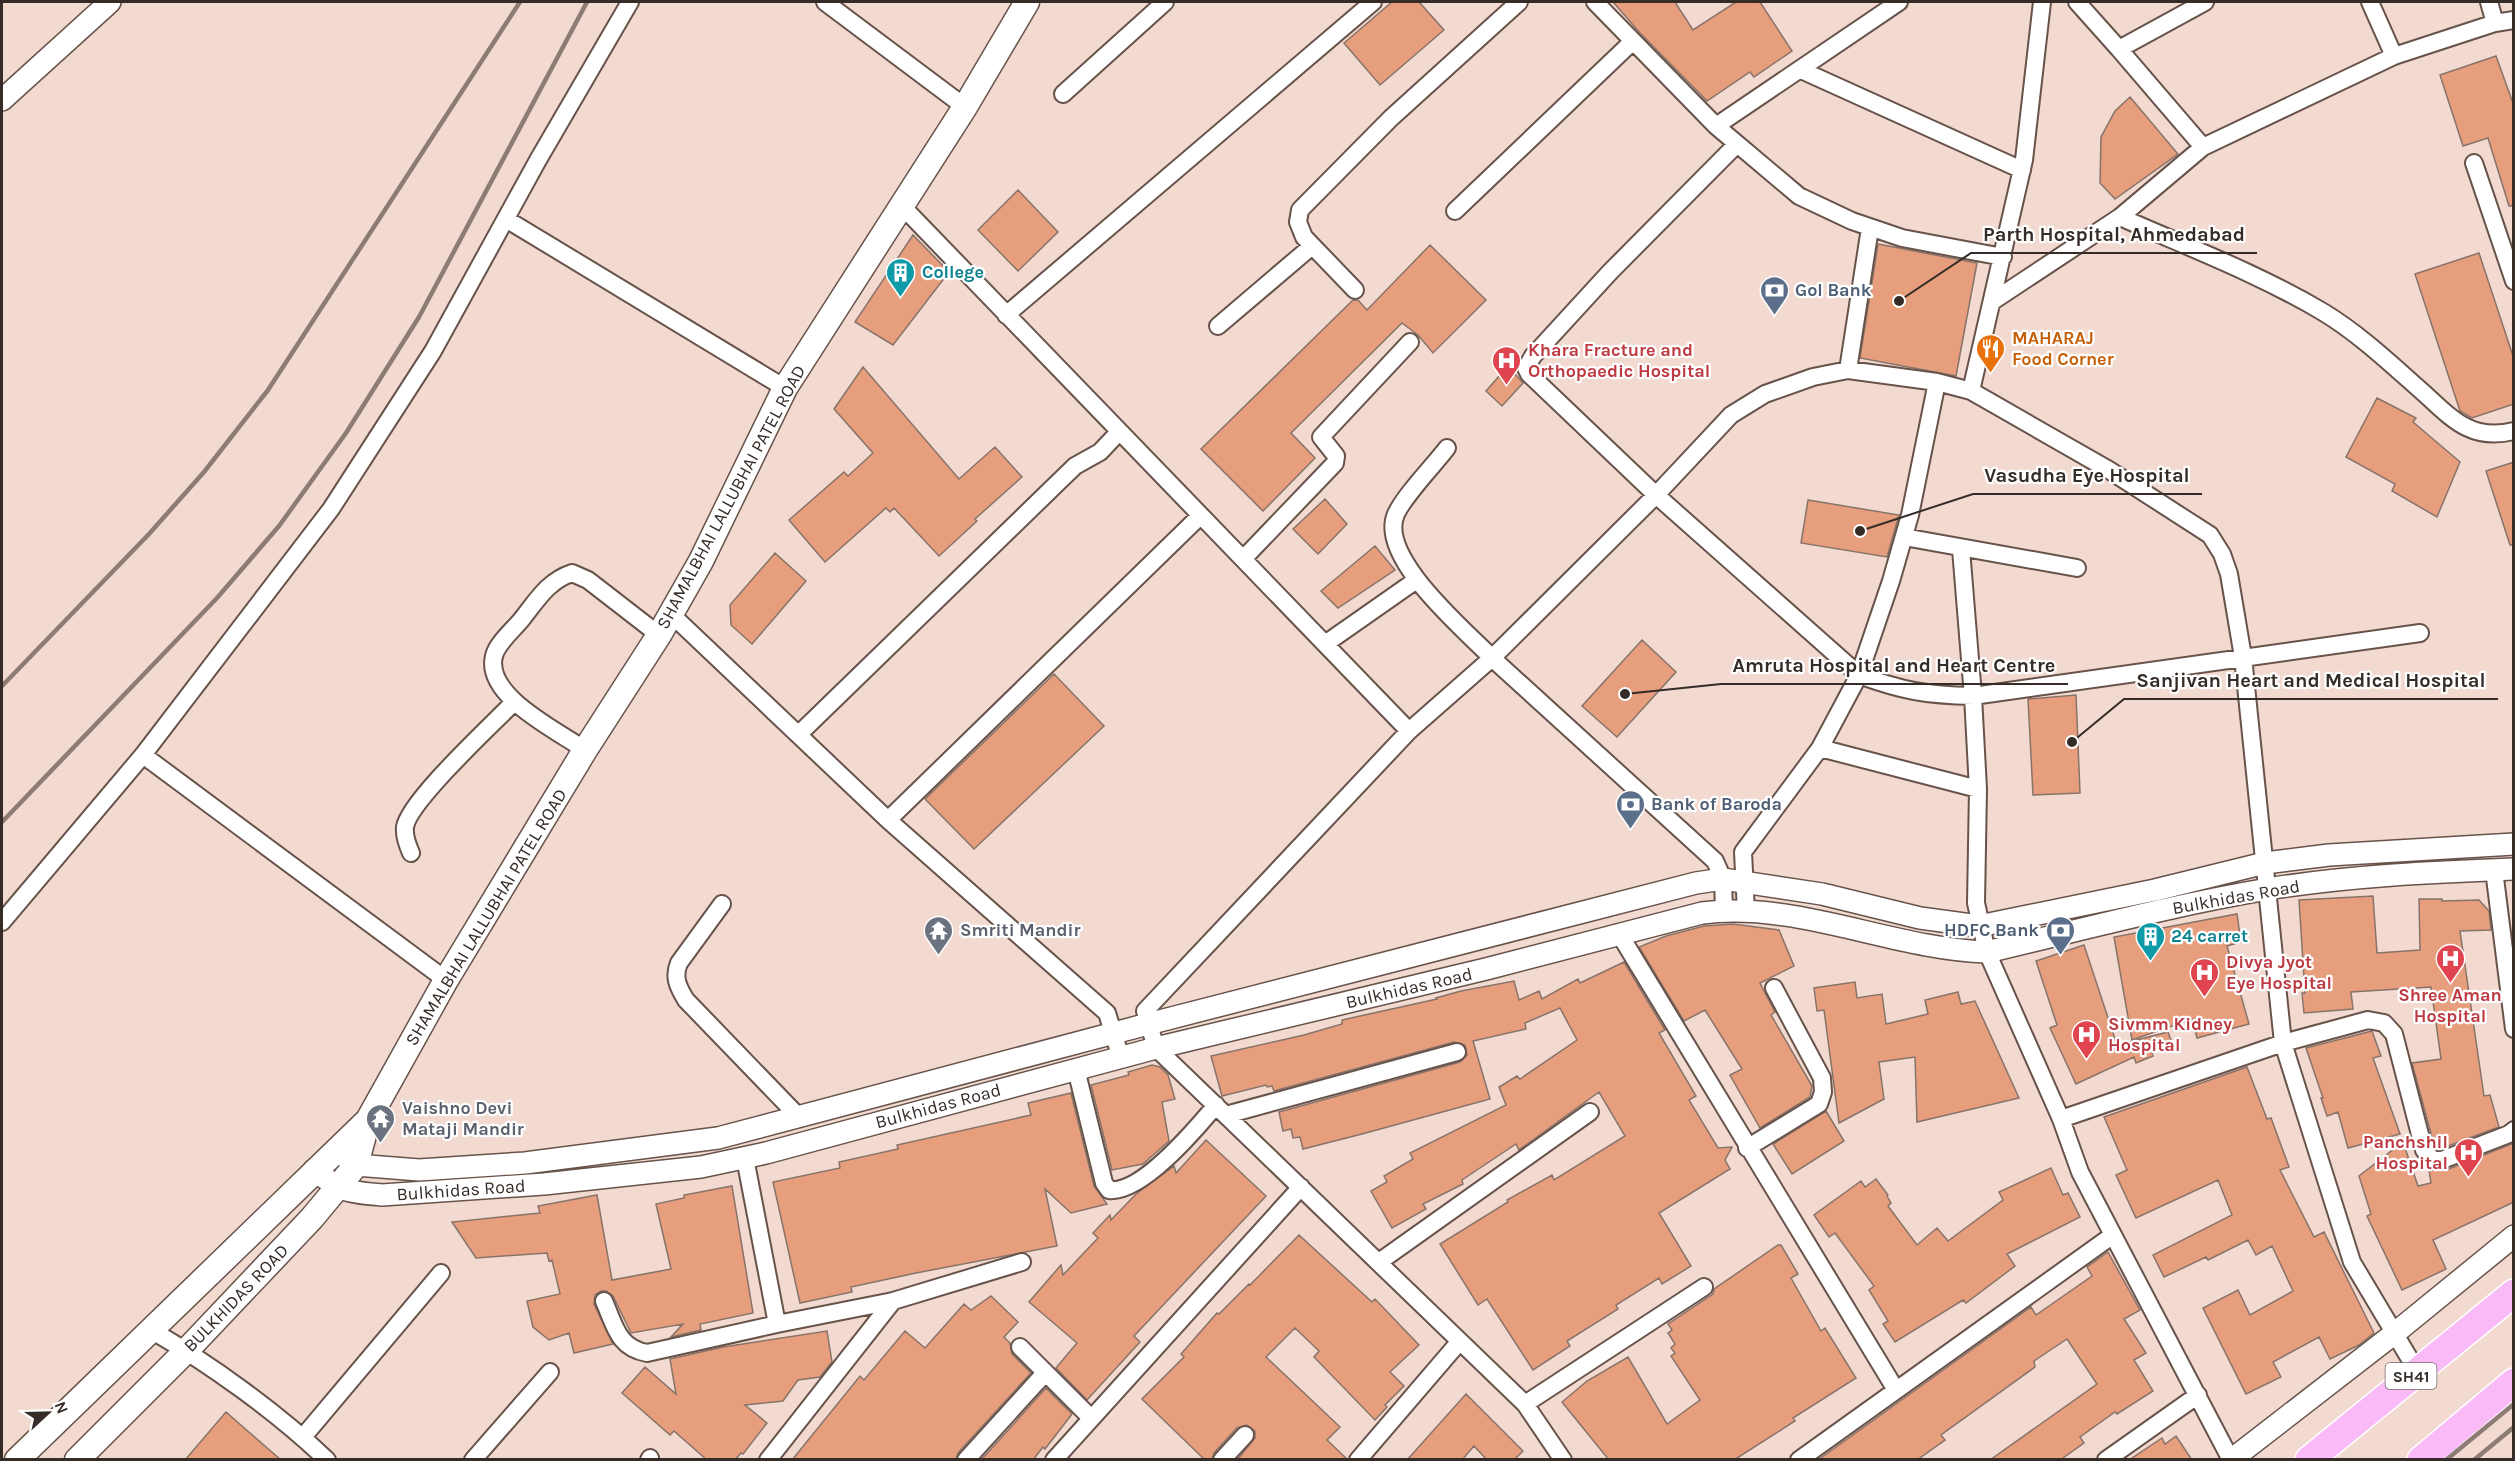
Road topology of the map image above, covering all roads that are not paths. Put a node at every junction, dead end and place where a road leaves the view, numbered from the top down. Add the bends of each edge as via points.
1 (110, 2) edge
2 (630, 2) edge
3 (825, 2) edge
4 (1027, 2) edge
5 (1165, 2) edge
6 (1373, 2) edge
7 (1519, 2) edge
8 (1595, 2) edge
9 (1899, 2) edge
10 (2042, 2) edge
11 (2077, 2) edge
12 (2205, 2) edge
13 (2370, 2) edge
14 (2489, 2) edge
15 (2514, 20) edge
16 (2495, 23) junction
17 (1632, 42) junction
18 (2119, 49) junction
19 (2394, 56) junction
20 (1801, 70) junction
21 (1063, 94) dead end
22 (2, 100) edge
23 (965, 108) junction
24 (1716, 126) junction
25 (1737, 144) junction
26 (2203, 147) junction
27 (2474, 163) dead end
28 (2022, 170) junction
29 (902, 206) junction
30 (1455, 211) dead end
31 (2120, 217) junction
32 (506, 219) junction
33 (1870, 228) junction
34 (1312, 246) junction
35 (2003, 257) junction
36 (2514, 281) edge
37 (1355, 290) dead end
38 (1993, 302) junction
39 (1006, 315) junction
40 (1218, 327) dead end
41 (1410, 342) dead end
42 (1848, 370) junction
43 (1937, 382) junction
44 (785, 388) junction
45 (1971, 391) junction
46 (2514, 431) edge
47 (1119, 432) junction
48 (1447, 448) dead end
49 (1656, 495) junction
50 (1200, 516) junction
51 (1904, 537) junction
52 (1961, 549) junction
53 (1244, 558) junction
54 (2077, 568) dead end
55 (1415, 581) junction
56 (665, 624) junction
57 (2420, 633) dead end
58 (1324, 644) junction
59 (2244, 657) junction
60 (1492, 658) junction
61 (1859, 675) junction
62 (1973, 696) junction
63 (514, 702) junction
64 (1409, 731) junction
65 (799, 734) junction
66 (1820, 748) junction
67 (585, 750) junction
68 (143, 755) junction
69 (1978, 789) junction
70 (888, 820) junction
71 (2514, 844) edge
72 (411, 853) dead end
73 (2265, 863) junction
74 (2504, 869) edge
75 (1723, 879) junction
76 (1745, 883) junction
77 (2268, 889) junction
78 (722, 904) dead end
79 (1724, 910) junction
80 (1746, 912) junction
81 (2, 922) edge
82 (1979, 926) junction
83 (1620, 935) junction
84 (1987, 952) junction
85 (446, 980) junction
86 (1774, 988) dead end
87 (1148, 1024) junction
88 (2514, 1029) edge
89 (1113, 1034) junction
90 (2283, 1043) junction
91 (1156, 1048) junction
92 (1457, 1052) dead end
93 (1120, 1058) junction
94 (1076, 1069) junction
95 (844, 1104) junction
96 (1221, 1110) junction
97 (1590, 1112) dead end
98 (798, 1116) junction
99 (2061, 1119) junction
100 (368, 1120) junction
101 (760, 1127) junction
102 (852, 1130) junction
103 (2514, 1130) edge
104 (336, 1148) junction
105 (1747, 1148) junction
106 (766, 1153) junction
107 (745, 1158) junction
108 (356, 1166) junction
109 (314, 1170) junction
110 (1301, 1187) junction
111 (337, 1188) junction
112 (2113, 1235) junction
113 (2514, 1236) edge
114 (1379, 1262) junction
115 (1022, 1263) dead end
116 (441, 1273) dead end
117 (1704, 1287) dead end
118 (2514, 1293) edge
119 (604, 1301) dead end
120 (893, 1301) junction
121 (777, 1324) junction
122 (151, 1330) junction
123 (2395, 1333) junction
124 (1460, 1341) junction
125 (1020, 1347) dead end
126 (186, 1351) junction
127 (2417, 1371) junction
128 (550, 1372) dead end
129 (1045, 1373) junction
130 (2514, 1382) edge
131 (1896, 1390) junction
132 (2198, 1395) junction
133 (1526, 1404) junction
134 (1091, 1418) junction
135 (1245, 1435) dead end
136 (303, 1437) junction
137 (321, 1458) edge
138 (17, 1460) edge
139 (77, 1460) edge
140 (473, 1460) edge
141 (768, 1460) edge
142 (966, 1460) edge
143 (1054, 1460) edge
144 (1222, 1460) edge
145 (1358, 1460) edge
146 (1563, 1460) edge
147 (1799, 1460) edge
148 (2106, 1460) edge
149 (2231, 1460) edge
150 (2308, 1460) edge
151 (2421, 1460) edge

1 - 22 street
2 - 32 street
3 - 23 street
4 - 23 main road, SHAMALBHAI LALLUBHAI PATEL ROAD
5 - 21 street
6 - 39 street
7 - 34 street via 1391,118 1300,210 1298,222
8 - 17 street
9 - 20 street
10 - 28 street
11 - 18 street
12 - 18 street
13 - 19 street
14 - 16 street
15 - 16 street
16 - 19 street
17 - 24 street
17 - 30 street
18 - 26 street
19 - 26 street
20 - 24 street
20 - 28 street
23 - 29 main road, SHAMALBHAI LALLUBHAI PATEL ROAD
24 - 25 street
25 - 33 street via 1799,196
25 - 49 street via 1610,272 1526,368
26 - 31 street
27 - 36 street
28 - 35 street
29 - 39 street
29 - 44 main road, SHAMALBHAI LALLUBHAI PATEL ROAD
31 - 38 street
31 - 46 street via 2276,286 2324,313 2374,349 2458,425 2482,433
32 - 44 street
32 - 68 street via 434,351 331,509
33 - 35 street
33 - 42 street
34 - 37 street
34 - 40 street
35 - 38 street
38 - 45 street
39 - 47 street
41 - 53 street via 1320,437 1336,456 1335,463
42 - 43 street
42 - 49 street via 1765,394 1731,415
43 - 45 street
43 - 51 street
44 - 56 main road, SHAMALBHAI LALLUBHAI PATEL ROAD via 701,561
45 - 59 street via 2109,470 2210,535 2229,574
47 - 50 street
47 - 65 street via 1100,452 1075,466
48 - 55 street via 1395,515 1396,545
49 - 60 street
49 - 61 street
50 - 53 street
50 - 70 street
51 - 52 street
51 - 61 street
52 - 54 street
52 - 62 street
53 - 58 street
55 - 58 street
55 - 60 street
56 - 63 street via 588,580 572,573 562,576 550,583 494,653 496,677
56 - 65 street
56 - 67 main road, SHAMALBHAI LALLUBHAI PATEL ROAD
57 - 59 street
58 - 64 street
59 - 62 street
59 - 73 street
60 - 64 street
60 - 75 street via 1716,861
61 - 62 street via 1917,693
61 - 66 street
62 - 69 street
63 - 67 street
63 - 72 street via 427,792 412,813 405,825
64 - 87 street via 1144,1011
65 - 70 street
66 - 69 street
66 - 76 street via 1743,852
67 - 85 main road, SHAMALBHAI LALLUBHAI PATEL ROAD
68 - 81 street
68 - 85 street
69 - 82 street via 1975,877
70 - 89 street via 1107,1013
71 - 73 street, Bulkhidas Road via 2329,855
73 - 77 street
73 - 82 street, Bulkhidas Road
74 - 77 street, Bulkhidas Road
74 - 88 street
75 - 76 street, Bulkhidas Road
75 - 79 street
75 - 87 street, Bulkhidas Road
76 - 80 street
76 - 82 street, Bulkhidas Road via 1822,894 1920,918
77 - 84 street, Bulkhidas Road
77 - 90 street
78 - 98 street via 679,963 677,986
79 - 80 street, Bulkhidas Road
79 - 83 street, Bulkhidas Road
80 - 84 street, Bulkhidas Road via 1815,920 1918,943
82 - 84 street
83 - 91 street, Bulkhidas Road
83 - 105 street
84 - 99 street
85 - 100 main road, SHAMALBHAI LALLUBHAI PATEL ROAD
86 - 105 street via 1822,1078 1823,1092 1819,1104
87 - 89 street, Bulkhidas Road
87 - 91 street
89 - 93 street
89 - 95 street, Bulkhidas Road
90 - 99 street
90 - 103 street via 2368,1020 2384,1023 2394,1034 2424,1150 2433,1160 2442,1160
90 - 123 street via 2352,1262
91 - 93 street, Bulkhidas Road
91 - 96 street
92 - 96 street
93 - 94 street, Bulkhidas Road
94 - 96 street via 1109,1190 1123,1190 1138,1181
94 - 102 street, Bulkhidas Road
95 - 98 street, Bulkhidas Road
95 - 102 street
96 - 110 street
97 - 114 street
98 - 101 street, Bulkhidas Road
99 - 112 street via 2080,1172
100 - 104 main road
100 - 108 main road, BULKHIDAS ROAD
101 - 106 street
101 - 108 street, Bulkhidas Road via 718,1138 525,1163 419,1170
102 - 106 street, Bulkhidas Road
104 - 108 street
104 - 109 main road
105 - 131 street
106 - 107 street, Bulkhidas Road
107 - 111 street, Bulkhidas Road via 701,1167 544,1184 382,1195
107 - 121 street
108 - 111 main road, BULKHIDAS ROAD
109 - 111 street, Bulkhidas Road
109 - 122 main road
110 - 114 street
110 - 134 street
111 - 126 main road, BULKHIDAS ROAD
112 - 131 street
112 - 132 street
113 - 123 street
114 - 124 street
115 - 120 street
116 - 136 street
117 - 133 street
118 - 127 main road, SH41
119 - 121 street via 625,1345 647,1353
120 - 121 street
120 - 141 street
122 - 126 street
122 - 138 main road
123 - 127 street
123 - 149 street
124 - 133 street
124 - 145 street
125 - 129 street
126 - 136 street
126 - 139 main road, BULKHIDAS ROAD
127 - 150 main road, SH41
128 - 140 street
129 - 134 street
129 - 142 street
130 - 151 main road
131 - 147 street
132 - 148 street
132 - 149 street
133 - 146 street
134 - 143 street
135 - 144 street
136 - 137 street

